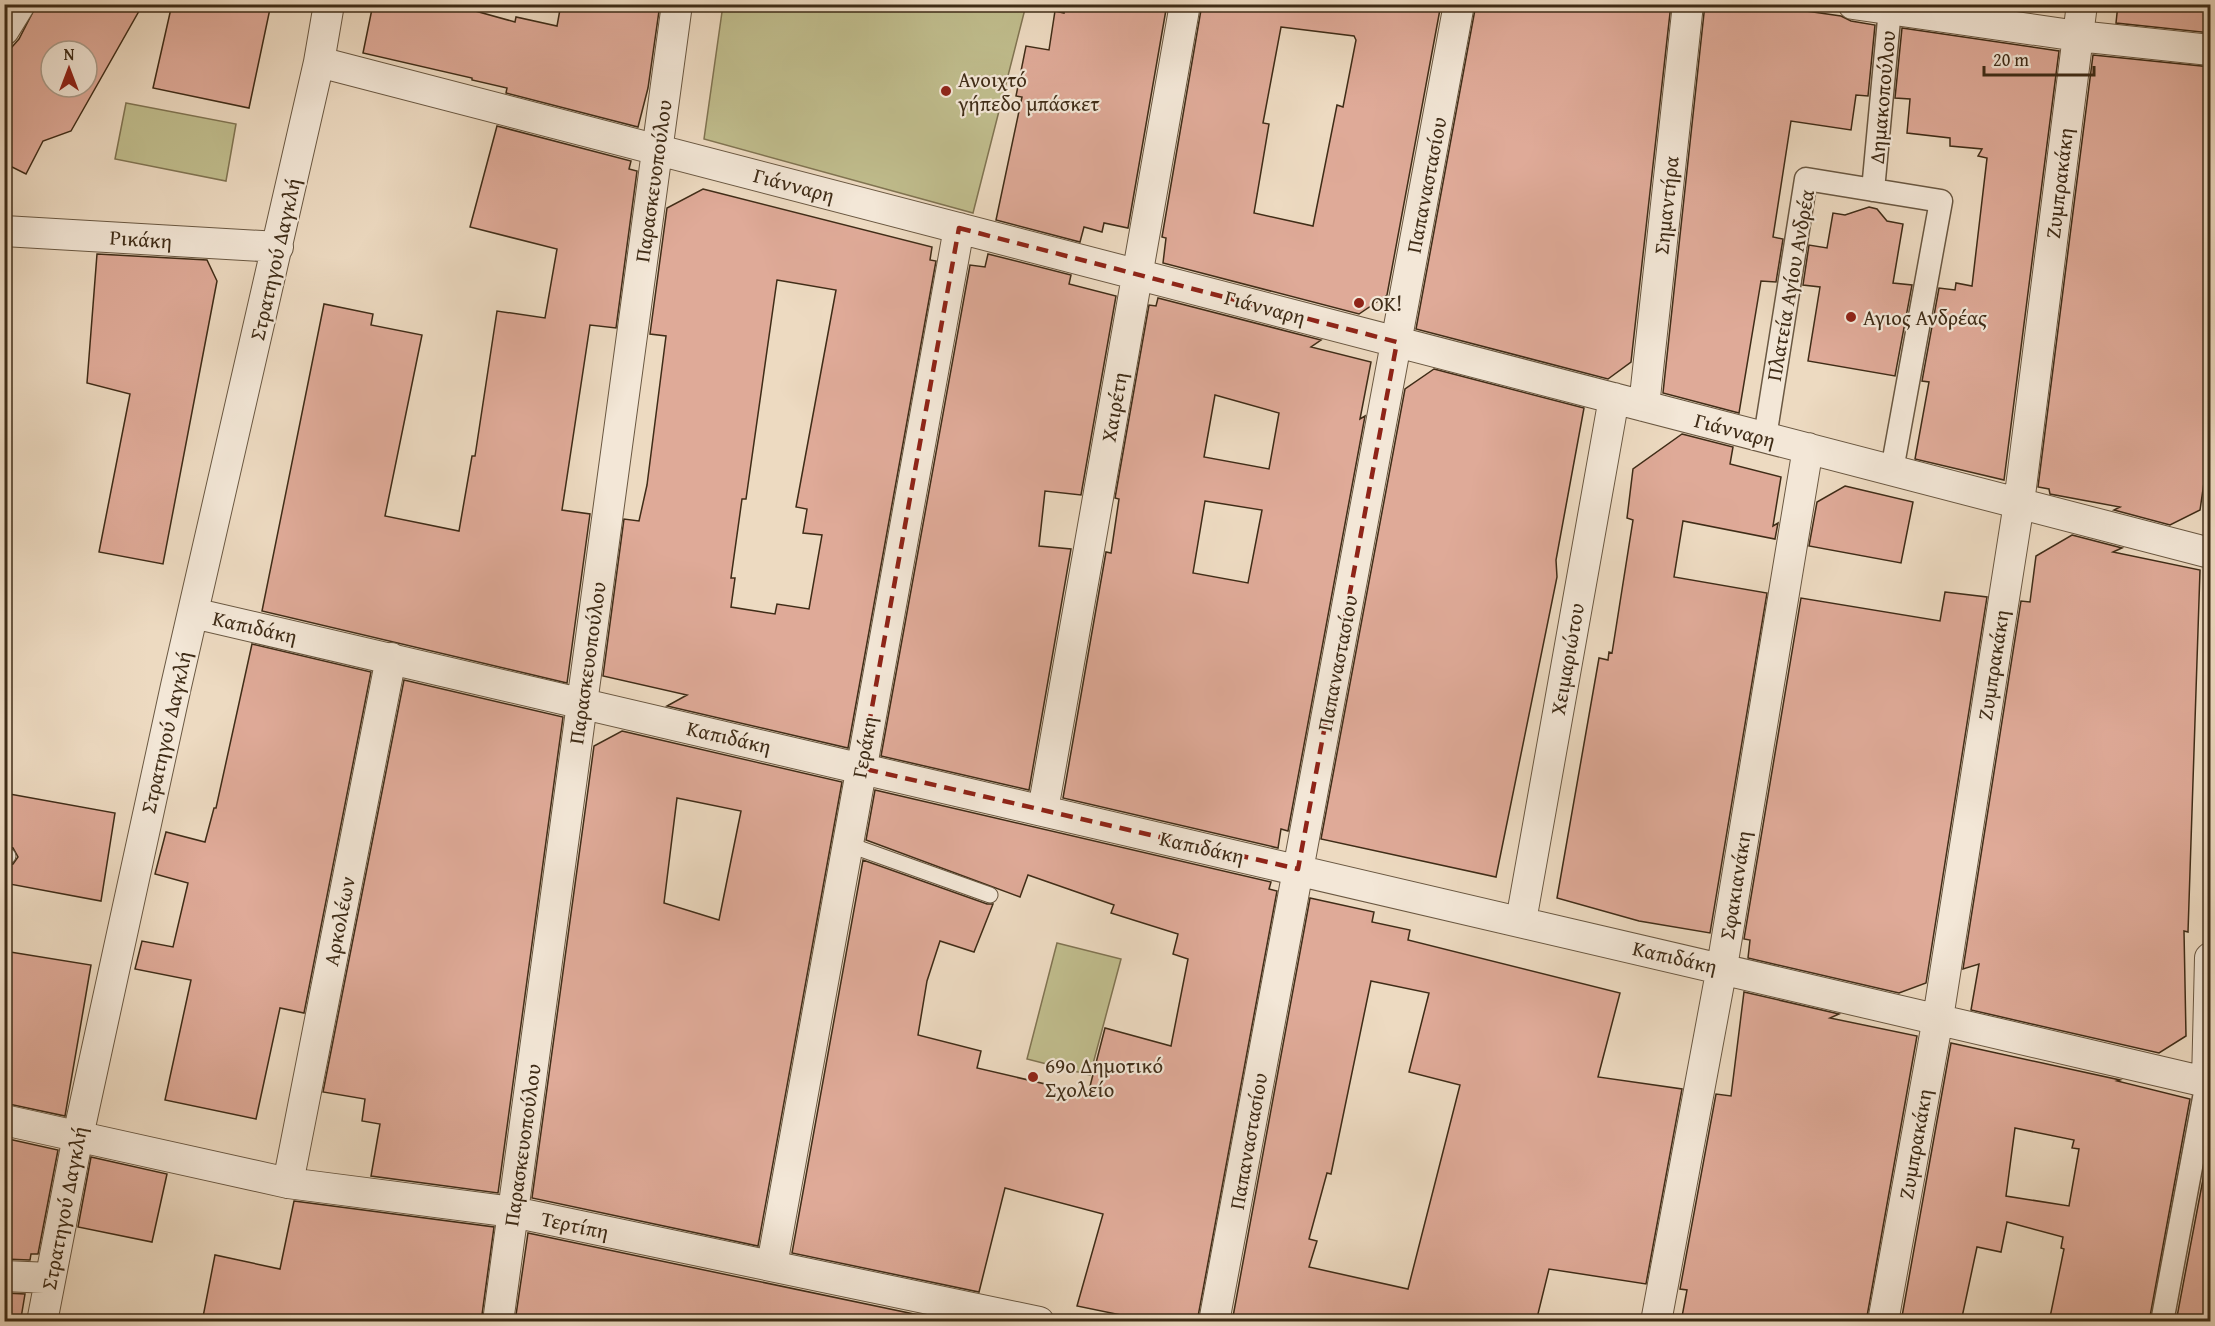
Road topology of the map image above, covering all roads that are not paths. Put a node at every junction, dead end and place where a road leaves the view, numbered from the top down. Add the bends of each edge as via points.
1 (20, 4) edge
2 (328, 4) edge
3 (677, 4) edge
4 (1185, 4) edge
5 (1459, 4) edge
6 (1688, 4) edge
7 (1853, 4) edge
8 (2082, 4) edge
9 (1891, 7) edge
10 (4, 30) edge
11 (2078, 36) junction
12 (2211, 50) edge
13 (319, 62) junction
14 (657, 150) junction
15 (1873, 190) junction
16 (959, 228) junction
17 (4, 231) edge
18 (278, 248) junction
19 (1138, 274) junction
20 (1396, 342) junction
21 (1614, 398) junction
22 (1644, 406) junction
23 (1765, 437) junction
24 (1808, 448) junction
25 (1892, 470) junction
26 (2019, 503) junction
27 (2211, 553) edge
28 (193, 613) junction
29 (391, 658) junction
30 (582, 703) junction
31 (861, 768) junction
32 (1043, 810) junction
33 (847, 844) junction
34 (1298, 869) junction
35 (990, 895) dead end
36 (1521, 921) junction
37 (2211, 958) edge
38 (1722, 967) junction
39 (1938, 1018) junction
40 (2209, 1082) edge
41 (4, 1120) edge
42 (78, 1136) junction
43 (288, 1184) junction
44 (513, 1212) junction
45 (772, 1265) junction
46 (4, 1276) edge
47 (50, 1278) junction
48 (42, 1322) edge
49 (498, 1322) edge
50 (1039, 1322) edge
51 (1214, 1322) edge
52 (1656, 1322) edge
53 (1883, 1322) edge
54 (2162, 1322) edge

1 - 10 street
2 - 13 street, Στρατηγού Δαγκλή
3 - 14 street, Παρασκευοπούλου
4 - 19 street, Χαιρέτη
5 - 20 street, Παπαναστασίου
6 - 22 street, Σημαντήρα
7 - 9 street
8 - 11 street, Ζυμπρακάκη
9 - 11 street
9 - 15 street, Δημακοπούλου
11 - 12 street
11 - 26 street, Ζυμπρακάκη
13 - 14 street, Γιάνναρη
13 - 18 street, Στρατηγού Δαγκλή
14 - 16 street, Γιάνναρη
14 - 30 street, Παρασκευοπούλου
15 - 23 street, Πλατεία Αγίου Ανδρέα via 1806,179
15 - 25 street, Πλατεία Αγίου Ανδρέα via 1941,201
16 - 19 street, Γιάνναρη
16 - 31 street, Γεράκη
17 - 18 street, Ρικάκη
18 - 28 street, Στρατηγού Δαγκλή
19 - 20 street, Γιάνναρη
19 - 32 street, Χαιρέτη
20 - 21 street, Γιάνναρη
20 - 34 street, Παπαναστασίου
21 - 22 street, Γιάνναρη
21 - 36 street, Χειμαριώτου
22 - 23 street, Γιάνναρη
23 - 24 street, Γιάνναρη
24 - 25 street, Γιάνναρη
24 - 38 street, Σφακιανάκη
25 - 26 street, Γιάνναρη
26 - 27 street, Γιάνναρη
26 - 39 street, Ζυμπρακάκη
28 - 29 street, Καπιδάκη
28 - 42 street, Στρατηγού Δαγκλή
29 - 30 street, Καπιδάκη
29 - 43 street, Αρκολέων
30 - 31 street, Καπιδάκη
30 - 44 street, Παρασκευοπούλου
31 - 32 street, Καπιδάκη
31 - 33 street, Γεράκη
32 - 34 street, Καπιδάκη
33 - 35 lane
33 - 45 street, Γεράκη
34 - 36 street, Καπιδάκη
34 - 51 street, Παπαναστασίου
36 - 38 street, Καπιδάκη
37 - 40 street
38 - 39 street, Καπιδάκη
38 - 52 street, Σφακιανάκη
39 - 40 street, Καπιδάκη
39 - 53 street, Ζυμπρακάκη
40 - 54 street
41 - 42 street, Τερτίπη
42 - 43 street, Τερτίπη
42 - 47 street, Στρατηγού Δαγκλή
43 - 44 street, Τερτίπη
44 - 45 street, Τερτίπη
44 - 49 street, Παρασκευοπούλου
45 - 50 street, Τερτίπη
46 - 47 street
47 - 48 street, Στρατηγού Δαγκλή

